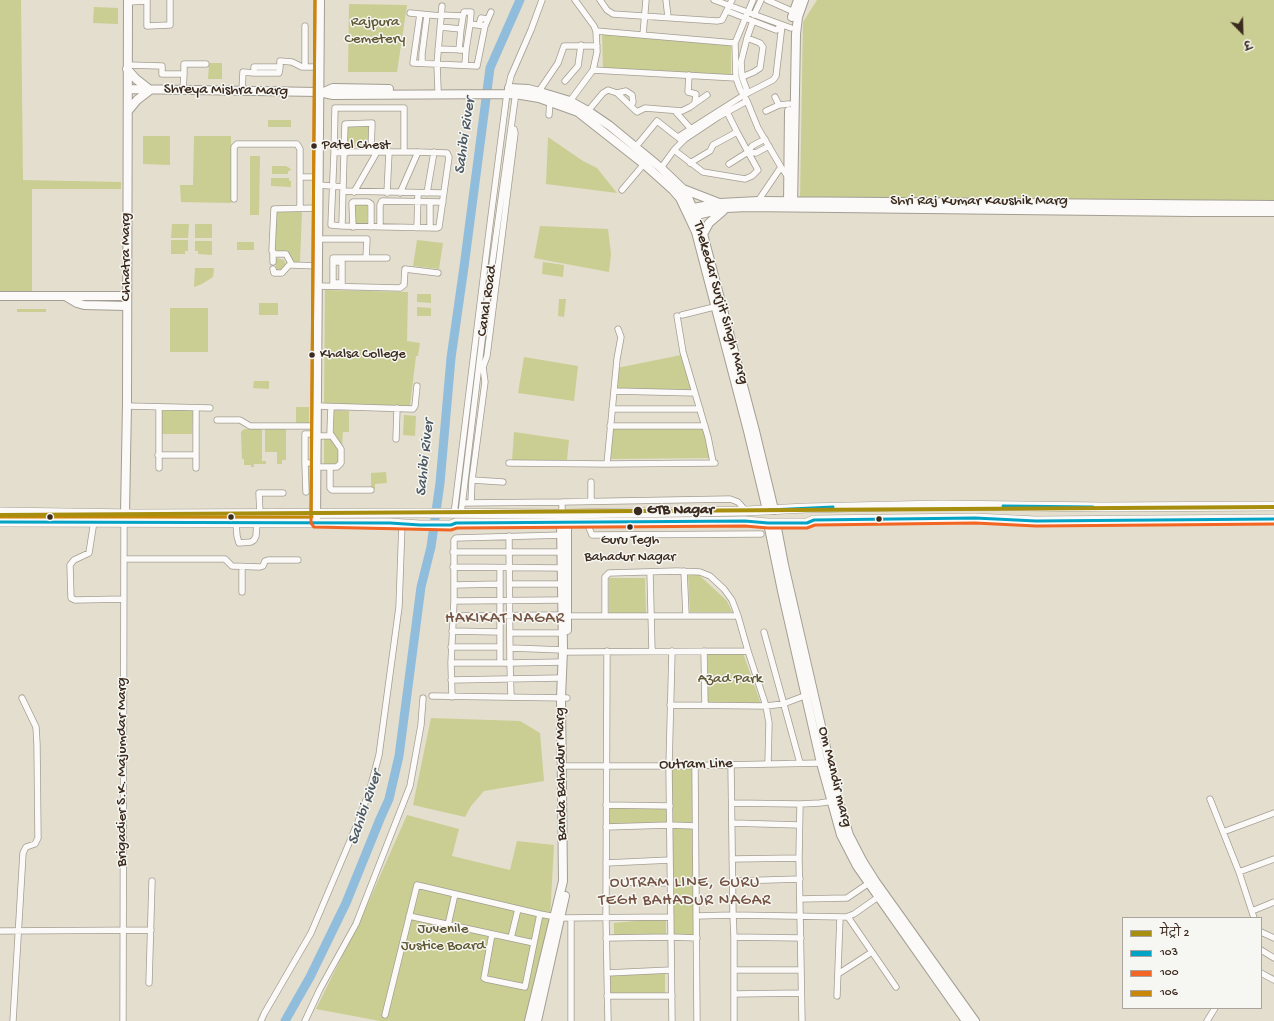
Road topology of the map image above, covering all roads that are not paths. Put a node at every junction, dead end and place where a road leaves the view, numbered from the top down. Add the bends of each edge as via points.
1 (170, 0) edge
2 (320, 0) edge
3 (542, 0) edge
4 (575, 0) edge
5 (600, 0) edge
6 (646, 0) edge
7 (666, 0) edge
8 (714, 0) edge
9 (732, 0) edge
10 (754, 0) edge
11 (760, 0) edge
12 (767, 0) edge
13 (798, 0) edge
14 (804, 0) edge
15 (128, 1) edge
16 (147, 1) edge
17 (442, 6) dead end
18 (728, 8) junction
19 (491, 12) dead end
20 (794, 12) junction
21 (410, 13) dead end
22 (420, 14) junction
23 (426, 15) junction
24 (441, 16) junction
25 (463, 16) junction
26 (646, 16) junction
27 (668, 17) junction
28 (750, 17) junction
29 (470, 24) junction
30 (482, 25) junction
31 (781, 25) junction
32 (305, 26) dead end
33 (440, 27) junction
34 (791, 28) junction
35 (461, 29) junction
36 (596, 31) junction
37 (643, 35) junction
38 (747, 38) junction
39 (735, 43) junction
40 (580, 45) junction
41 (597, 46) junction
42 (438, 49) junction
43 (459, 50) junction
44 (466, 50) junction
45 (422, 63) junction
46 (206, 64) dead end
47 (437, 64) junction
48 (465, 65) junction
49 (127, 67) junction
50 (305, 67) junction
51 (320, 67) junction
52 (593, 70) junction
53 (184, 74) junction
54 (689, 75) junction
55 (739, 77) junction
56 (565, 81) dead end
57 (128, 89) junction
58 (150, 90) junction
59 (183, 90) junction
60 (438, 90) junction
61 (242, 91) junction
62 (505, 91) junction
63 (517, 91) junction
64 (539, 91) junction
65 (322, 92) junction
66 (469, 92) junction
67 (746, 94) junction
68 (707, 95) dead end
69 (775, 97) dead end
70 (747, 101) junction
71 (550, 102) junction
72 (570, 102) junction
73 (695, 103) junction
74 (779, 104) junction
75 (789, 104) junction
76 (128, 111) junction
77 (588, 111) junction
78 (675, 111) junction
79 (766, 111) dead end
80 (727, 112) junction
81 (549, 115) dead end
82 (511, 129) junction
83 (691, 129) junction
84 (737, 132) junction
85 (678, 137) junction
86 (765, 139) junction
87 (683, 141) junction
88 (635, 146) junction
89 (769, 146) junction
90 (674, 150) junction
91 (345, 152) junction
92 (374, 152) junction
93 (389, 152) junction
94 (404, 152) junction
95 (418, 152) junction
96 (434, 152) junction
97 (748, 152) junction
98 (334, 153) junction
99 (690, 162) junction
100 (644, 164) junction
101 (729, 164) dead end
102 (781, 167) junction
103 (661, 168) junction
104 (300, 177) junction
105 (790, 179) junction
106 (319, 181) junction
107 (332, 186) junction
108 (343, 189) junction
109 (683, 189) junction
110 (622, 190) dead end
111 (354, 192) junction
112 (385, 193) junction
113 (400, 193) junction
114 (418, 193) junction
115 (427, 193) junction
116 (444, 193) junction
117 (234, 199) dead end
118 (382, 201) junction
119 (418, 201) junction
120 (758, 201) junction
121 (430, 202) junction
122 (443, 202) junction
123 (720, 203) junction
124 (790, 205) junction
125 (1274, 205) edge
126 (1134, 207) junction
127 (300, 208) junction
128 (318, 208) junction
129 (727, 208) junction
130 (691, 212) junction
131 (1274, 212) edge
132 (343, 226) junction
133 (352, 227) junction
134 (371, 227) junction
135 (380, 227) junction
136 (417, 228) junction
137 (430, 228) junction
138 (703, 234) junction
139 (318, 239) junction
140 (273, 253) junction
141 (366, 258) junction
142 (387, 258) dead end
143 (273, 262) dead end
144 (333, 262) junction
145 (291, 263) junction
146 (318, 266) junction
147 (273, 269) dead end
148 (438, 273) dead end
149 (333, 284) junction
150 (318, 286) junction
151 (0, 296) edge
152 (66, 296) junction
153 (127, 296) junction
154 (127, 306) junction
155 (719, 306) junction
156 (479, 315) junction
157 (486, 315) junction
158 (492, 316) junction
159 (618, 329) dead end
160 (481, 367) junction
161 (417, 386) dead end
162 (614, 391) junction
163 (695, 393) junction
164 (127, 406) junction
165 (317, 406) junction
166 (331, 407) junction
167 (159, 408) junction
168 (196, 408) junction
169 (210, 408) dead end
170 (397, 408) junction
171 (612, 408) junction
172 (700, 409) junction
173 (216, 420) dead end
174 (610, 426) junction
175 (705, 426) junction
176 (317, 432) junction
177 (332, 436) junction
178 (396, 439) dead end
179 (158, 455) junction
180 (196, 455) junction
181 (305, 463) junction
182 (509, 463) dead end
183 (607, 464) junction
184 (316, 465) junction
185 (330, 467) junction
186 (159, 468) dead end
187 (196, 468) dead end
188 (472, 480) junction
189 (503, 482) dead end
190 (591, 482) dead end
191 (371, 490) dead end
192 (306, 492) dead end
193 (283, 493) dead end
194 (591, 501) junction
195 (562, 502) junction
196 (463, 503) junction
197 (471, 503) junction
198 (993, 506) junction
199 (1274, 506) edge
200 (770, 510) junction
201 (746, 511) junction
202 (0, 512) edge
203 (416, 513) junction
204 (455, 514) junction
205 (21, 517) junction
206 (125, 518) junction
207 (258, 518) junction
208 (316, 518) junction
209 (993, 519) junction
210 (1274, 519) edge
211 (563, 520) junction
212 (94, 521) junction
213 (745, 521) junction
214 (0, 522) edge
215 (236, 523) junction
216 (402, 523) junction
217 (587, 523) junction
218 (772, 523) junction
219 (416, 525) junction
220 (739, 533) junction
221 (762, 534) dead end
222 (564, 535) junction
223 (510, 536) junction
224 (453, 552) junction
225 (510, 552) junction
226 (561, 552) junction
227 (124, 559) junction
228 (298, 560) dead end
229 (242, 567) junction
230 (453, 568) junction
231 (500, 568) junction
232 (510, 568) junction
233 (561, 568) junction
234 (684, 571) junction
235 (650, 572) junction
236 (500, 584) junction
237 (510, 584) junction
238 (561, 584) junction
239 (454, 585) junction
240 (242, 592) dead end
241 (124, 599) junction
242 (500, 600) junction
243 (510, 600) junction
244 (561, 600) junction
245 (454, 601) junction
246 (453, 616) junction
247 (500, 616) junction
248 (510, 616) junction
249 (564, 616) junction
250 (605, 616) junction
251 (650, 616) junction
252 (686, 616) junction
253 (738, 616) junction
254 (452, 631) junction
255 (500, 632) junction
256 (764, 632) dead end
257 (510, 633) junction
258 (562, 633) junction
259 (451, 647) junction
260 (500, 647) junction
261 (511, 648) junction
262 (565, 651) junction
263 (606, 651) junction
264 (652, 651) junction
265 (672, 651) junction
266 (704, 651) junction
267 (748, 651) junction
268 (562, 662) junction
269 (451, 663) junction
270 (500, 663) junction
271 (510, 663) junction
272 (562, 678) junction
273 (511, 679) junction
274 (452, 680) junction
275 (807, 695) junction
276 (432, 696) dead end
277 (452, 697) junction
278 (511, 697) junction
279 (22, 698) dead end
280 (423, 698) dead end
281 (564, 698) junction
282 (783, 704) junction
283 (670, 705) junction
284 (705, 705) junction
285 (766, 706) junction
286 (825, 762) junction
287 (800, 763) junction
288 (768, 764) junction
289 (695, 765) junction
290 (731, 765) junction
291 (565, 766) junction
292 (607, 766) junction
293 (669, 766) junction
294 (1210, 799) dead end
295 (835, 801) junction
296 (732, 803) junction
297 (606, 804) junction
298 (800, 804) junction
299 (670, 806) junction
300 (1274, 813) edge
301 (732, 823) junction
302 (670, 825) junction
303 (799, 825) junction
304 (696, 826) junction
305 (606, 827) junction
306 (1223, 832) junction
307 (799, 858) junction
308 (732, 859) junction
309 (1274, 859) edge
310 (670, 860) junction
311 (606, 863) junction
312 (1239, 872) junction
313 (800, 879) junction
314 (152, 881) dead end
315 (733, 881) junction
316 (606, 882) junction
317 (670, 883) junction
318 (869, 883) junction
319 (455, 894) junction
320 (882, 895) junction
321 (800, 899) junction
322 (1274, 902) edge
323 (518, 909) junction
324 (1252, 911) junction
325 (540, 914) junction
326 (733, 915) junction
327 (409, 916) junction
328 (696, 916) junction
329 (801, 916) junction
330 (558, 917) junction
331 (840, 917) junction
332 (848, 917) junction
333 (1254, 917) edge
334 (572, 918) junction
335 (606, 918) junction
336 (671, 918) junction
337 (448, 925) junction
338 (123, 930) junction
339 (151, 930) junction
340 (0, 931) edge
341 (18, 931) junction
342 (1262, 932) edge
343 (492, 934) junction
344 (671, 937) junction
345 (734, 937) junction
346 (511, 938) junction
347 (606, 938) junction
348 (696, 938) junction
349 (801, 938) junction
350 (1274, 938) edge
351 (534, 943) junction
352 (1262, 951) edge
353 (872, 952) junction
354 (1274, 958) edge
355 (933, 968) junction
356 (671, 970) junction
357 (734, 970) junction
358 (801, 970) junction
359 (607, 973) junction
360 (838, 974) junction
361 (1262, 974) edge
362 (1274, 980) edge
363 (149, 983) dead end
364 (896, 987) dead end
365 (801, 993) junction
366 (734, 994) junction
367 (607, 996) junction
368 (672, 996) junction
369 (837, 996) dead end
370 (1214, 1009) edge
371 (385, 1015) dead end
372 (13, 1021) edge
373 (123, 1021) edge
374 (261, 1021) edge
375 (305, 1021) edge
376 (529, 1021) edge
377 (537, 1021) edge
378 (571, 1021) edge
379 (608, 1021) edge
380 (672, 1021) edge
381 (697, 1021) edge
382 (734, 1021) edge
383 (802, 1021) edge
384 (966, 1021) edge
385 (975, 1021) edge
386 (1207, 1021) edge

1 - 16 street via 170,25 147,26
2 - 51 street
3 - 62 street
4 - 36 street
5 - 26 street via 613,14
6 - 26 street
7 - 27 street
8 - 18 street
9 - 18 street
10 - 28 street
11 - 28 street
12 - 20 street
13 - 20 street
14 - 105 street via 796,34
15 - 16 street
15 - 49 street, Chhatra Marg
17 - 24 street
18 - 27 street via 720,21
18 - 28 street
19 - 30 street
20 - 34 street
21 - 22 street
22 - 23 street
22 - 45 street via 413,63
23 - 24 street
23 - 45 street
24 - 25 street
24 - 33 street
25 - 29 street via 464,12 471,12
25 - 35 street
26 - 27 street
26 - 37 street
28 - 31 street via 777,30
28 - 38 street
28 - 39 street
29 - 30 street
29 - 44 street
30 - 48 street via 477,66
31 - 34 street
31 - 67 street via 775,78
32 - 50 street
33 - 35 street
33 - 42 street
34 - 75 street
35 - 43 street
36 - 37 street
36 - 41 street
37 - 39 street
38 - 55 street
38 - 55 street via 760,43 763,47 760,68
39 - 55 street
40 - 41 street
40 - 56 street via 578,66
40 - 64 street via 564,46 558,63
41 - 52 street
42 - 43 street
42 - 47 street
43 - 44 street
44 - 48 street
45 - 47 street
46 - 53 street via 184,64
47 - 48 street
47 - 60 street
49 - 53 street via 162,66 162,74
49 - 57 street, Chhatra Marg
49 - 58 street via 136,79
50 - 51 street
50 - 61 street via 280,61 279,73 242,72
51 - 65 street
52 - 54 street
52 - 72 street
53 - 59 street
54 - 55 street
54 - 73 street via 688,92 696,94
55 - 67 street
57 - 58 street, Shreya Mishra Marg
57 - 76 street, Chhatra Marg
58 - 59 street, Shreya Mishra Marg
58 - 76 street via 136,100
59 - 61 street, Shreya Mishra Marg
60 - 65 street, Shreya Mishra Marg via 333,88
60 - 66 street, Shreya Mishra Marg
61 - 65 street, Shreya Mishra Marg
62 - 63 street, Thekedar Surjit Singh Marg
62 - 66 street, Thekedar Surjit Singh Marg
62 - 156 street
63 - 64 street, Thekedar Surjit Singh Marg
63 - 71 street, Thekedar Surjit Singh Marg
63 - 82 street, Canal Road
64 - 72 street, Thekedar Surjit Singh Marg
65 - 66 street, Shreya Mishra Marg via 334,95
65 - 106 street
67 - 70 street
67 - 83 street
68 - 73 street
69 - 74 street
70 - 80 street
70 - 86 street
71 - 81 street
71 - 100 street, Thekedar Surjit Singh Marg via 578,112
72 - 77 street, Thekedar Surjit Singh Marg
73 - 78 street via 682,111
74 - 75 street
74 - 79 street
75 - 105 street
76 - 153 street, Chhatra Marg
77 - 78 street via 603,93 611,90 618,93 637,112 645,108
77 - 88 street, Thekedar Surjit Singh Marg
78 - 83 street
80 - 84 street
80 - 87 street
82 - 157 street, Canal Road
82 - 158 street via 514,129 515,133
83 - 85 street
84 - 97 street
84 - 99 street
85 - 87 street
85 - 88 street via 657,122
86 - 89 street
86 - 97 street via 752,146
87 - 90 street
88 - 103 street, Thekedar Surjit Singh Marg
89 - 97 street via 756,153
89 - 102 street
90 - 99 street
90 - 103 street
91 - 92 street
91 - 92 street via 345,124 372,123
91 - 98 street
91 - 108 street
92 - 93 street
92 - 111 street
93 - 94 street
93 - 112 street
94 - 95 street
94 - 98 street via 404,108 335,108
95 - 96 street
95 - 113 street
96 - 115 street
96 - 116 street via 446,152 449,157
97 - 99 street via 758,170 745,179 703,172
97 - 101 street
98 - 107 street
100 - 110 street
100 - 130 street, Thekedar Surjit Singh Marg via 673,190
102 - 105 street
102 - 120 street
103 - 109 street, Thekedar Surjit Singh Marg
104 - 106 street
104 - 117 street via 300,149 296,144 237,144 234,147
104 - 127 street
105 - 124 street
106 - 107 street
106 - 128 street
107 - 108 street
107 - 132 street via 331,225
108 - 111 street
108 - 132 street
109 - 123 street
109 - 130 street, Thekedar Surjit Singh Marg
111 - 112 street
112 - 113 street
112 - 118 street
113 - 114 street
114 - 115 street
114 - 119 street
115 - 116 street
116 - 122 street
118 - 119 street
118 - 135 street
119 - 121 street
119 - 136 street
120 - 123 street, Shri Raj Kumar Kaushik Marg
120 - 124 street, Shri Raj Kumar Kaushik Marg
121 - 122 street
121 - 137 street
122 - 137 street via 440,225 437,228
123 - 130 street, Shri Raj Kumar Kaushik Marg
124 - 126 street, Shri Raj Kumar Kaushik Marg
124 - 129 street, Shri Raj Kumar Kaushik Marg
125 - 126 street, Shri Raj Kumar Kaushik Marg
126 - 131 street, Shri Raj Kumar Kaushik Marg
127 - 128 street
127 - 140 street via 274,209
128 - 139 street
129 - 130 street, Shri Raj Kumar Kaushik Marg
129 - 138 street via 709,223
130 - 138 street, Thekedar Surjit Singh Marg
130 - 155 street, Thekedar Surjit Singh Marg
132 - 133 street
133 - 134 street
133 - 134 street via 352,203 370,202
134 - 135 street
135 - 136 street
136 - 137 street
138 - 155 street, Thekedar Surjit Singh Marg
139 - 141 street via 367,239
139 - 146 street
140 - 143 street
140 - 145 street via 286,254
141 - 142 street
141 - 144 street via 333,258
144 - 149 street
144 - 149 street via 342,262 342,283
145 - 146 street
145 - 147 street via 282,273 276,274
146 - 150 street
148 - 149 street via 405,269 404,285 400,288
149 - 150 street
150 - 165 street
151 - 152 street
152 - 153 street
152 - 154 street via 84,305
153 - 154 street, Chhatra Marg
154 - 164 street, Chhatra Marg
155 - 163 street via 680,315 683,352
155 - 200 street, Thekedar Surjit Singh Marg via 748,431
156 - 157 street
156 - 204 street
157 - 158 street
157 - 160 street, Canal Road
158 - 160 street via 487,356
159 - 162 street via 621,337
160 - 188 street via 485,382
160 - 196 street, Canal Road
161 - 170 street via 414,408
162 - 163 street
162 - 171 street
163 - 172 street
164 - 167 street
164 - 206 street, Chhatra Marg
165 - 166 street
165 - 176 street
166 - 170 street
166 - 177 street
167 - 168 street
167 - 179 street
168 - 169 street
168 - 180 street
170 - 178 street
171 - 172 street
171 - 174 street
172 - 175 street
173 - 176 street via 240,420 250,426
174 - 175 street
174 - 183 street
175 - 183 street via 714,462
176 - 177 street
176 - 181 street via 305,434
176 - 184 street
177 - 185 street via 341,449 341,463 339,467
179 - 180 street
179 - 186 street
180 - 187 street
181 - 184 street
181 - 192 street
182 - 183 street
184 - 185 street
184 - 208 street
185 - 191 street via 332,490
188 - 189 street
188 - 197 street
190 - 194 street
193 - 207 street via 259,493
194 - 195 street
194 - 201 street via 730,499 738,502
195 - 197 street
195 - 211 street
196 - 197 street
196 - 204 street, Canal Road
198 - 199 main road
198 - 200 main road
198 - 209 main road
200 - 201 main road
201 - 211 main road
202 - 205 main road
203 - 204 main road
203 - 208 main road
203 - 219 main road
204 - 211 main road
205 - 206 main road
205 - 212 main road
205 - 214 main road
206 - 207 main road
206 - 212 main road
206 - 215 main road
206 - 227 street, Brigadier S.K. Majumdar Marg
207 - 208 main road
207 - 215 main road
207 - 215 street via 254,540 251,542 239,543
208 - 216 main road
209 - 210 main road
209 - 218 main road via 814,520 807,523
211 - 217 main road
211 - 219 main road
211 - 222 street, Banda Bahadur Marg
212 - 241 street via 89,553 74,560 70,565 71,598
213 - 217 main road
213 - 218 main road
213 - 220 street
216 - 219 main road
216 - 374 street via 399,607 379,755 370,789 311,933
217 - 220 street via 592,535
218 - 275 street, Om Mandir marg via 782,591
218 - 286 street, Om Mandir marg via 784,565
220 - 221 street
222 - 223 street
222 - 226 street, Banda Bahadur Marg
222 - 249 street, Banda Bahadur Marg
223 - 224 street via 456,538
223 - 225 street
224 - 225 street
224 - 230 street
225 - 226 street
225 - 232 street
226 - 233 street, Banda Bahadur Marg
227 - 229 street via 225,559 231,566
227 - 241 street, Brigadier S.K. Majumdar Marg
228 - 229 street via 268,560 261,567
229 - 240 street
230 - 231 street
230 - 239 street
231 - 232 street
231 - 236 street
232 - 233 street
232 - 237 street
233 - 238 street, Banda Bahadur Marg
234 - 235 street
234 - 252 street
234 - 253 street via 700,572 714,579 732,600
235 - 250 street via 606,574
235 - 251 street
236 - 239 street
236 - 242 street
237 - 238 street
237 - 243 street
238 - 244 street, Banda Bahadur Marg
239 - 245 street
241 - 338 street, Brigadier S.K. Majumdar Marg
242 - 243 street
242 - 245 street
242 - 247 street
243 - 244 street
243 - 248 street
244 - 249 street, Banda Bahadur Marg
245 - 246 street
246 - 247 street
246 - 254 street
247 - 248 street
247 - 255 street
248 - 249 street
248 - 257 street
249 - 250 street
249 - 258 street, Banda Bahadur Marg
249 - 262 street, Banda Bahadur Marg
250 - 251 street
251 - 252 street
251 - 264 street
252 - 253 street
253 - 267 street
254 - 255 street
254 - 259 street
255 - 260 street
256 - 282 street
257 - 258 street
257 - 261 street
258 - 262 street, Banda Bahadur Marg
259 - 260 street
259 - 269 street
260 - 270 street
261 - 262 street
261 - 271 street
262 - 263 street
262 - 268 street, Banda Bahadur Marg
262 - 281 street, Banda Bahadur Marg
263 - 264 street
263 - 292 street
264 - 265 street
265 - 266 street
265 - 283 street
266 - 267 street
266 - 284 street
267 - 285 street
268 - 271 street
268 - 272 street, Banda Bahadur Marg
269 - 270 street
269 - 274 street
270 - 271 street
271 - 273 street
272 - 273 street
272 - 281 street, Banda Bahadur Marg
273 - 274 street
273 - 278 street
274 - 277 street
275 - 282 street
275 - 286 street, Om Mandir marg
276 - 277 street
277 - 278 street
278 - 281 street
279 - 341 street via 36,727 38,838 35,844 26,847 22,853
280 - 375 street via 414,774 410,786 356,924
281 - 291 street, Banda Bahadur Marg
282 - 285 street
282 - 287 street
283 - 284 street
283 - 293 street
284 - 285 street
285 - 288 street via 769,723
286 - 287 street, Outram Line
286 - 295 street, Om Mandir marg
287 - 288 street, Outram Line
288 - 290 street, Outram Line
289 - 290 street, Outram Line
289 - 293 street, Outram Line
289 - 304 street
290 - 296 street
291 - 292 street, Outram Line
291 - 330 street, Banda Bahadur Marg via 563,875
292 - 293 street, Outram Line
292 - 297 street
293 - 299 street
294 - 306 street
295 - 298 street
295 - 318 street, Om Mandir marg via 841,835
295 - 320 street, Om Mandir marg via 849,835
296 - 298 street
296 - 301 street
297 - 299 street
297 - 305 street
298 - 303 street
299 - 302 street
300 - 306 street
301 - 303 street
301 - 308 street
302 - 304 street
302 - 305 street
302 - 310 street
303 - 307 street
304 - 328 street
305 - 311 street
306 - 312 street
307 - 308 street
307 - 313 street
308 - 315 street
309 - 312 street
310 - 311 street
310 - 317 street
311 - 316 street
312 - 324 street
313 - 315 street
313 - 321 street
314 - 339 street
315 - 326 street
316 - 317 street
316 - 335 street
317 - 336 street
318 - 320 street, Om Mandir marg
318 - 321 street via 847,898
319 - 323 street
319 - 327 street via 417,885
319 - 337 street
320 - 332 street
320 - 355 street, Om Mandir marg
321 - 329 street
322 - 324 street
323 - 325 street
323 - 346 street
324 - 333 street
325 - 330 street
325 - 351 street
326 - 328 street
326 - 329 street
326 - 345 street
327 - 337 street
327 - 371 street
328 - 348 street
329 - 331 street
329 - 349 street
330 - 334 street
330 - 376 street, Banda Bahadur Marg
330 - 377 street, Banda Bahadur Marg
331 - 332 street
331 - 360 street
332 - 353 street
334 - 335 street
334 - 378 street
335 - 336 street
335 - 347 street
336 - 344 street
337 - 343 street
338 - 339 street
338 - 341 street
338 - 373 street, Brigadier S.K. Majumdar Marg
339 - 363 street
340 - 341 street
341 - 372 street
342 - 350 street
343 - 346 street
343 - 351 street via 484,978 523,987 526,985
344 - 347 street
344 - 348 street
344 - 356 street
345 - 349 street
345 - 357 street
346 - 351 street
347 - 359 street
348 - 381 street
349 - 358 street
352 - 354 street
353 - 360 street
353 - 364 street
355 - 384 street, Om Mandir marg
355 - 385 street, Om Mandir marg
356 - 359 street
356 - 368 street
357 - 358 street
357 - 366 street
358 - 365 street
359 - 367 street
360 - 369 street
361 - 362 street
365 - 366 street
365 - 383 street
366 - 382 street
367 - 368 street
367 - 379 street
368 - 380 street
370 - 386 street

